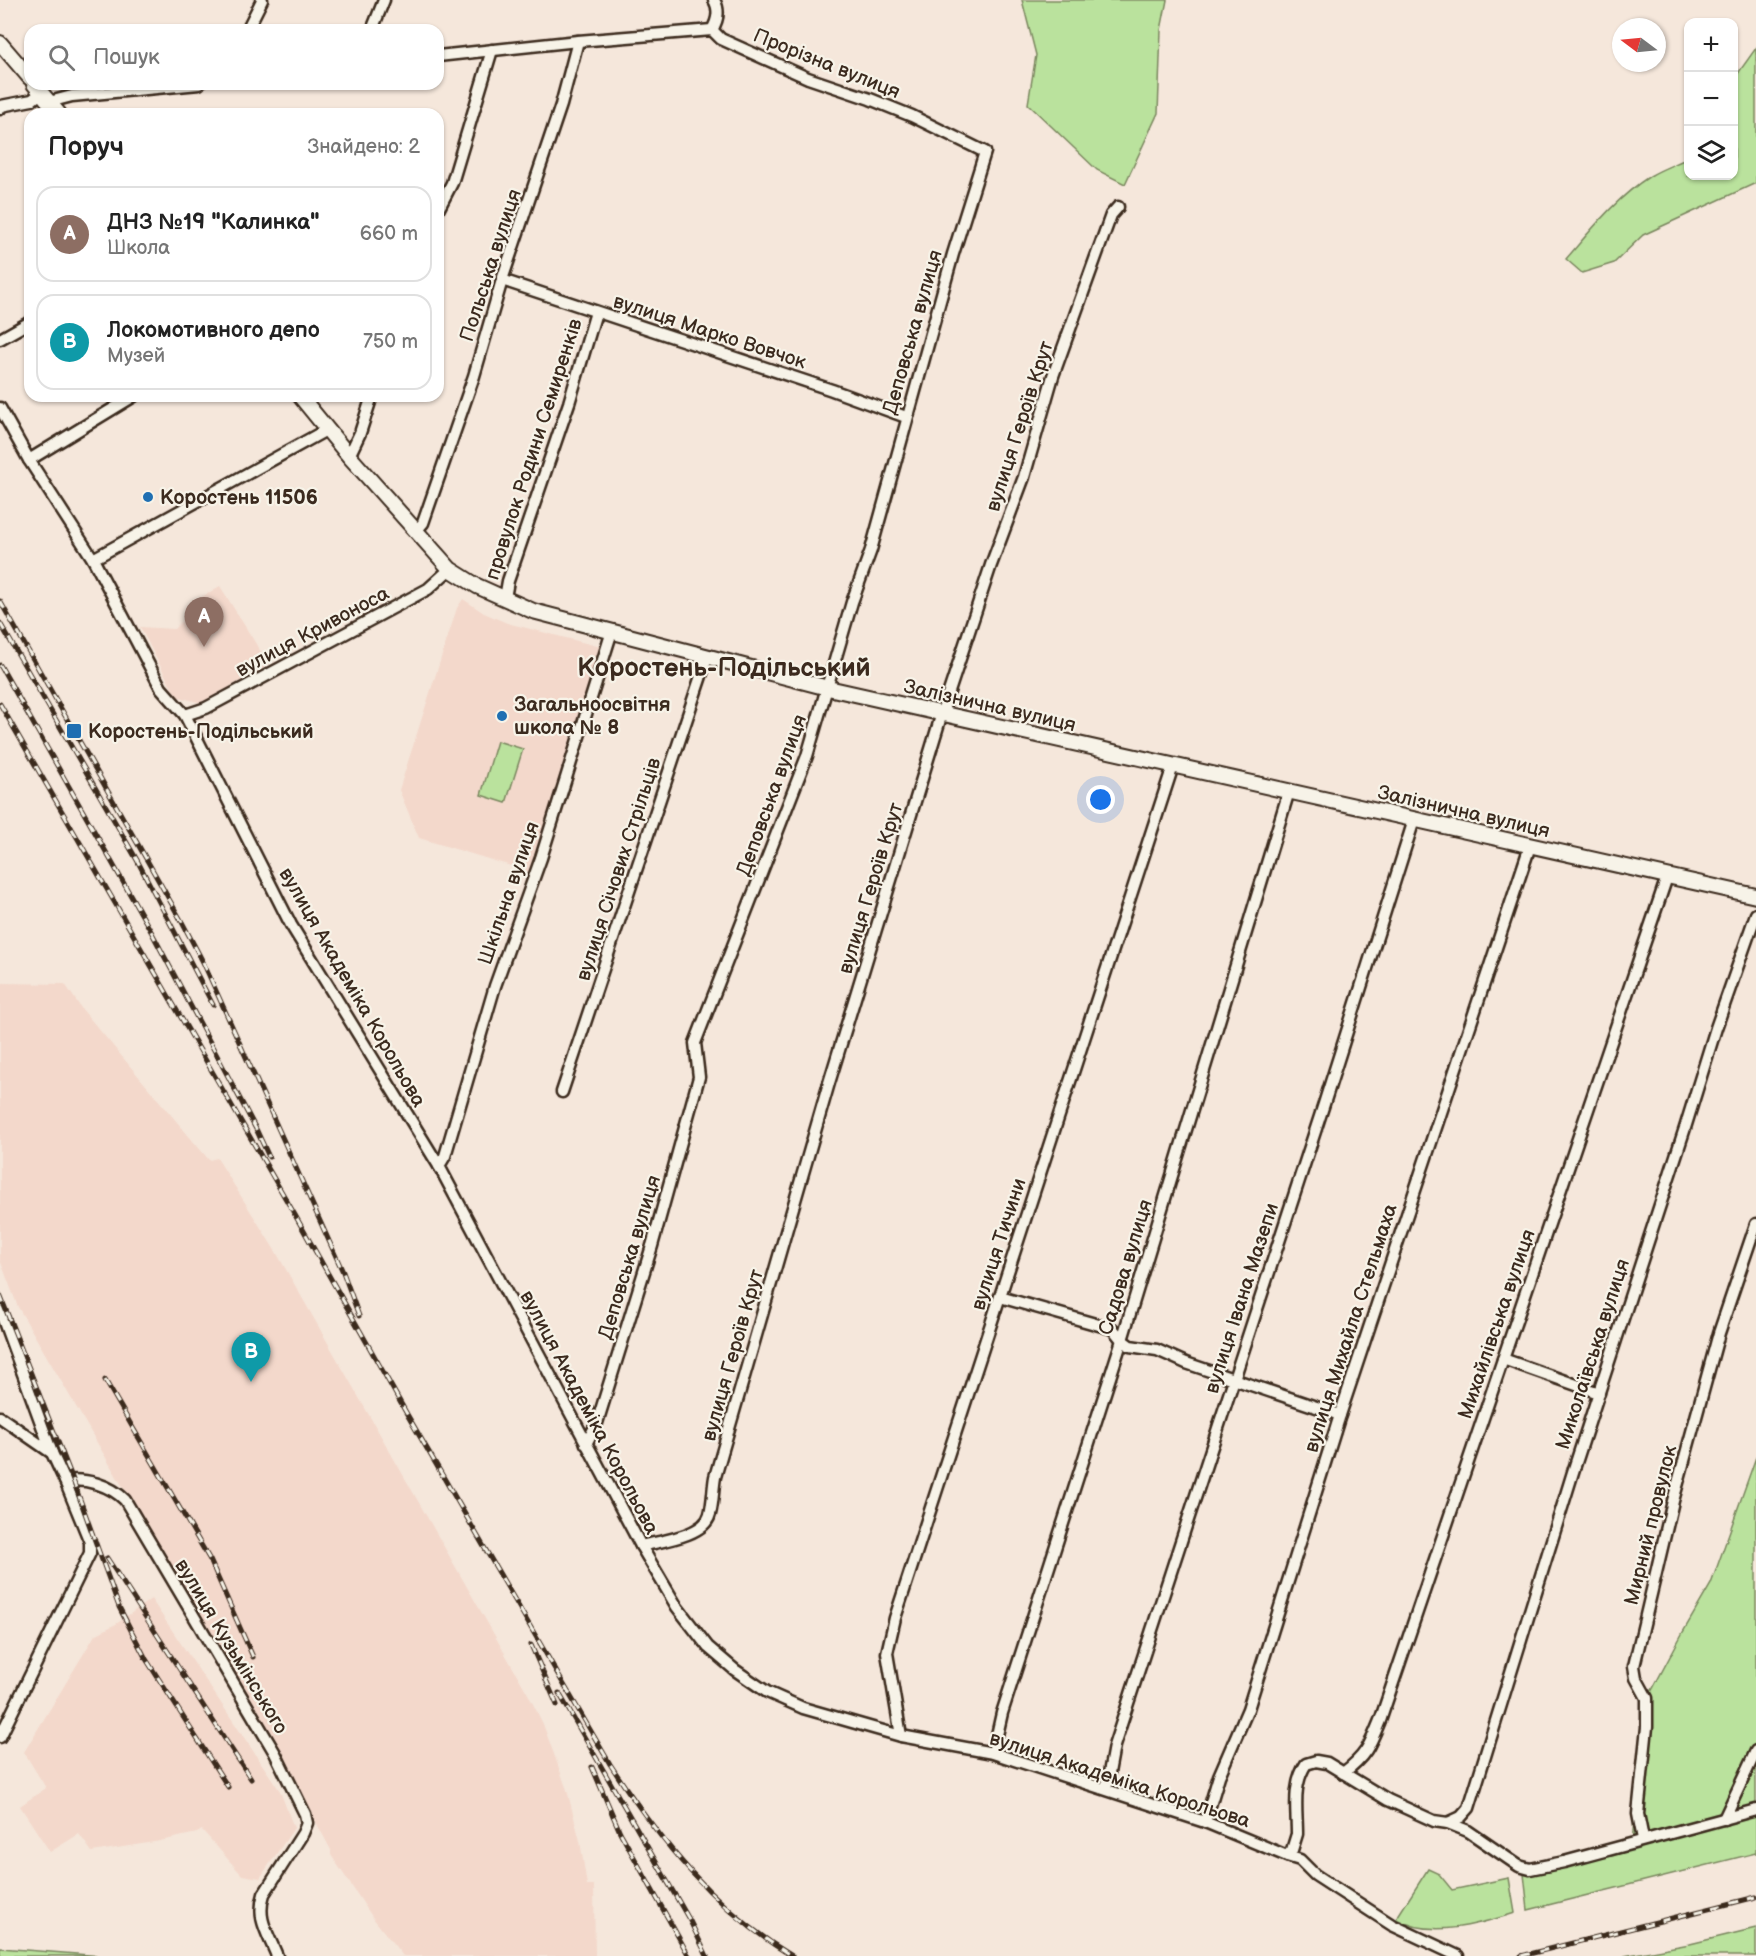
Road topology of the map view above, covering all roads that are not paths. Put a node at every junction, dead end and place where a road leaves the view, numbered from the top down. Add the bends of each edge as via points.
1 (262, 0) edge
2 (384, 0) edge
3 (714, 0) edge
4 (250, 24) edge
5 (374, 24) edge
6 (712, 30) junction
7 (578, 41) junction
8 (0, 43) edge
9 (492, 50) junction
10 (444, 55) edge
11 (24, 71) edge
12 (136, 90) edge
13 (41, 93) edge
14 (0, 107) edge
15 (54, 108) edge
16 (985, 152) joint
17 (444, 198) edge
18 (1118, 207) dead end
19 (502, 280) junction
20 (596, 312) junction
21 (24, 325) edge
22 (0, 339) edge
23 (124, 402) edge
24 (305, 402) edge
25 (370, 402) edge
26 (0, 408) edge
27 (906, 417) junction
28 (328, 429) junction
29 (349, 456) junction
30 (28, 460) junction
31 (416, 531) junction
32 (93, 559) junction
33 (450, 568) junction
34 (505, 598) junction
35 (612, 631) junction
36 (707, 658) junction
37 (828, 688) junction
38 (942, 713) junction
39 (185, 715) junction
40 (1173, 766) junction
41 (1289, 791) junction
42 (1414, 820) junction
43 (1530, 846) junction
44 (1667, 877) junction
45 (1756, 896) edge
46 (1756, 914) edge
47 (562, 1092) dead end
48 (439, 1166) junction
49 (1756, 1224) edge
50 (1000, 1297) junction
51 (0, 1311) edge
52 (1122, 1340) junction
53 (1503, 1359) junction
54 (1233, 1379) junction
55 (1599, 1393) junction
56 (1340, 1415) junction
57 (0, 1417) edge
58 (586, 1444) junction
59 (52, 1453) junction
60 (65, 1481) junction
61 (641, 1546) junction
62 (901, 1736) junction
63 (0, 1737) edge
64 (1756, 1751) edge
65 (993, 1753) junction
66 (1343, 1773) junction
67 (1106, 1789) junction
68 (1756, 1810) edge
69 (1724, 1819) junction
70 (1205, 1822) junction
71 (1448, 1823) junction
72 (1643, 1839) junction
73 (1287, 1856) junction
74 (277, 1956) edge
75 (1458, 1956) edge

1 - 4 street
2 - 5 street
3 - 6 street via 718,7
6 - 7 street
6 - 16 street, Прорізна вулиця via 721,39 808,78 912,116
7 - 9 street
7 - 19 street, Польська вулиця via 561,105
8 - 11 street
9 - 10 street
9 - 17 street
12 - 13 street via 72,96
13 - 14 street via 32,100
13 - 15 street
16 - 27 street, Деповська вулиця
18 - 38 street, вулиця Героїв Крут via 1111,215 1053,376 1024,477
19 - 20 street, вулиця Марко Вовчок
19 - 31 street, Польська вулиця via 470,387 423,523
20 - 27 street, вулиця Марко Вовчок
20 - 34 street, провулок Родини Семиренків
21 - 22 street
23 - 30 street
24 - 28 street, Залізнична вулиця
25 - 29 street
26 - 30 street, вулиця Академіка Корольова
27 - 37 street, Деповська вулиця via 871,550
28 - 29 street, Залізнична вулиця
28 - 32 street
29 - 31 street, Залізнична вулиця
30 - 32 street, вулиця Академіка Корольова
31 - 33 street, Залізнична вулиця
32 - 39 street, вулиця Академіка Корольова via 161,688
33 - 34 street, Залізнична вулиця
33 - 39 street, вулиця Кривоноса via 428,589 206,708
34 - 35 street, Залізнична вулиця via 533,611
35 - 36 street, Залізнична вулиця
35 - 48 street, Шкільна вулиця
36 - 37 street, Залізнична вулиця
36 - 47 street, вулиця Січових Стрільців
37 - 38 street, Залізнична вулиця
37 - 58 street, Деповська вулиця via 807,756 695,1043 699,1077 652,1246 597,1423
38 - 40 street, Залізнична вулиця
38 - 61 street, вулиця Героїв Крут via 715,1477 710,1515 695,1532
39 - 48 street, вулиця Академіка Корольова via 291,925
40 - 41 street, Залізнична вулиця
40 - 50 street, вулиця Тичини
41 - 42 street, Залізнична вулиця
41 - 52 street, Садова вулиця
42 - 43 street, Залізнична вулиця
42 - 54 street, вулиця Івана Мазепи
43 - 44 street, Залізнична вулиця
43 - 56 street, вулиця Михайла Стельмаха
44 - 45 street, Залізнична вулиця
44 - 53 street, Михайлівська вулиця
46 - 55 street, Миколаївська вулиця
48 - 58 street, вулиця Академіка Корольова
49 - 72 street, Мирний провулок via 1719,1333 1673,1501 1634,1666 1647,1698 1638,1814
50 - 52 street via 1113,1329
50 - 62 street, вулиця Тичини via 887,1653
51 - 59 street
52 - 54 street via 1130,1346 1169,1354
52 - 65 street, Садова вулиця via 1002,1713
53 - 55 street
53 - 66 street, Михайлівська вулиця via 1381,1718 1360,1760
54 - 56 street
54 - 67 street, вулиця Івана Мазепи via 1114,1746
55 - 71 street, Миколаївська вулиця via 1469,1808
56 - 70 street, вулиця Михайла Стельмаха via 1248,1709 1219,1776
57 - 59 street
58 - 61 street, вулиця Академіка Корольова
59 - 60 street
60 - 63 street via 90,1542 90,1553
60 - 74 street, вулиця Кузьмінського via 97,1483 125,1500 275,1753 304,1814 307,1823 303,1833 261,1905 260,1916
61 - 62 street, вулиця Академіка Корольова via 677,1607 708,1647 735,1670 766,1692 803,1708
62 - 65 street, вулиця Академіка Корольова
64 - 69 street
65 - 67 street, вулиця Академіка Корольова
66 - 71 street via 1388,1800 1434,1821
66 - 73 street via 1316,1761 1306,1764 1299,1774 1297,1834
67 - 70 street, вулиця Академіка Корольова
68 - 69 street
69 - 72 street
70 - 73 street, вулиця Академіка Корольова
71 - 72 street via 1530,1869
73 - 75 street, вулиця Академіка Корольова via 1300,1860 1315,1875 1392,1925

